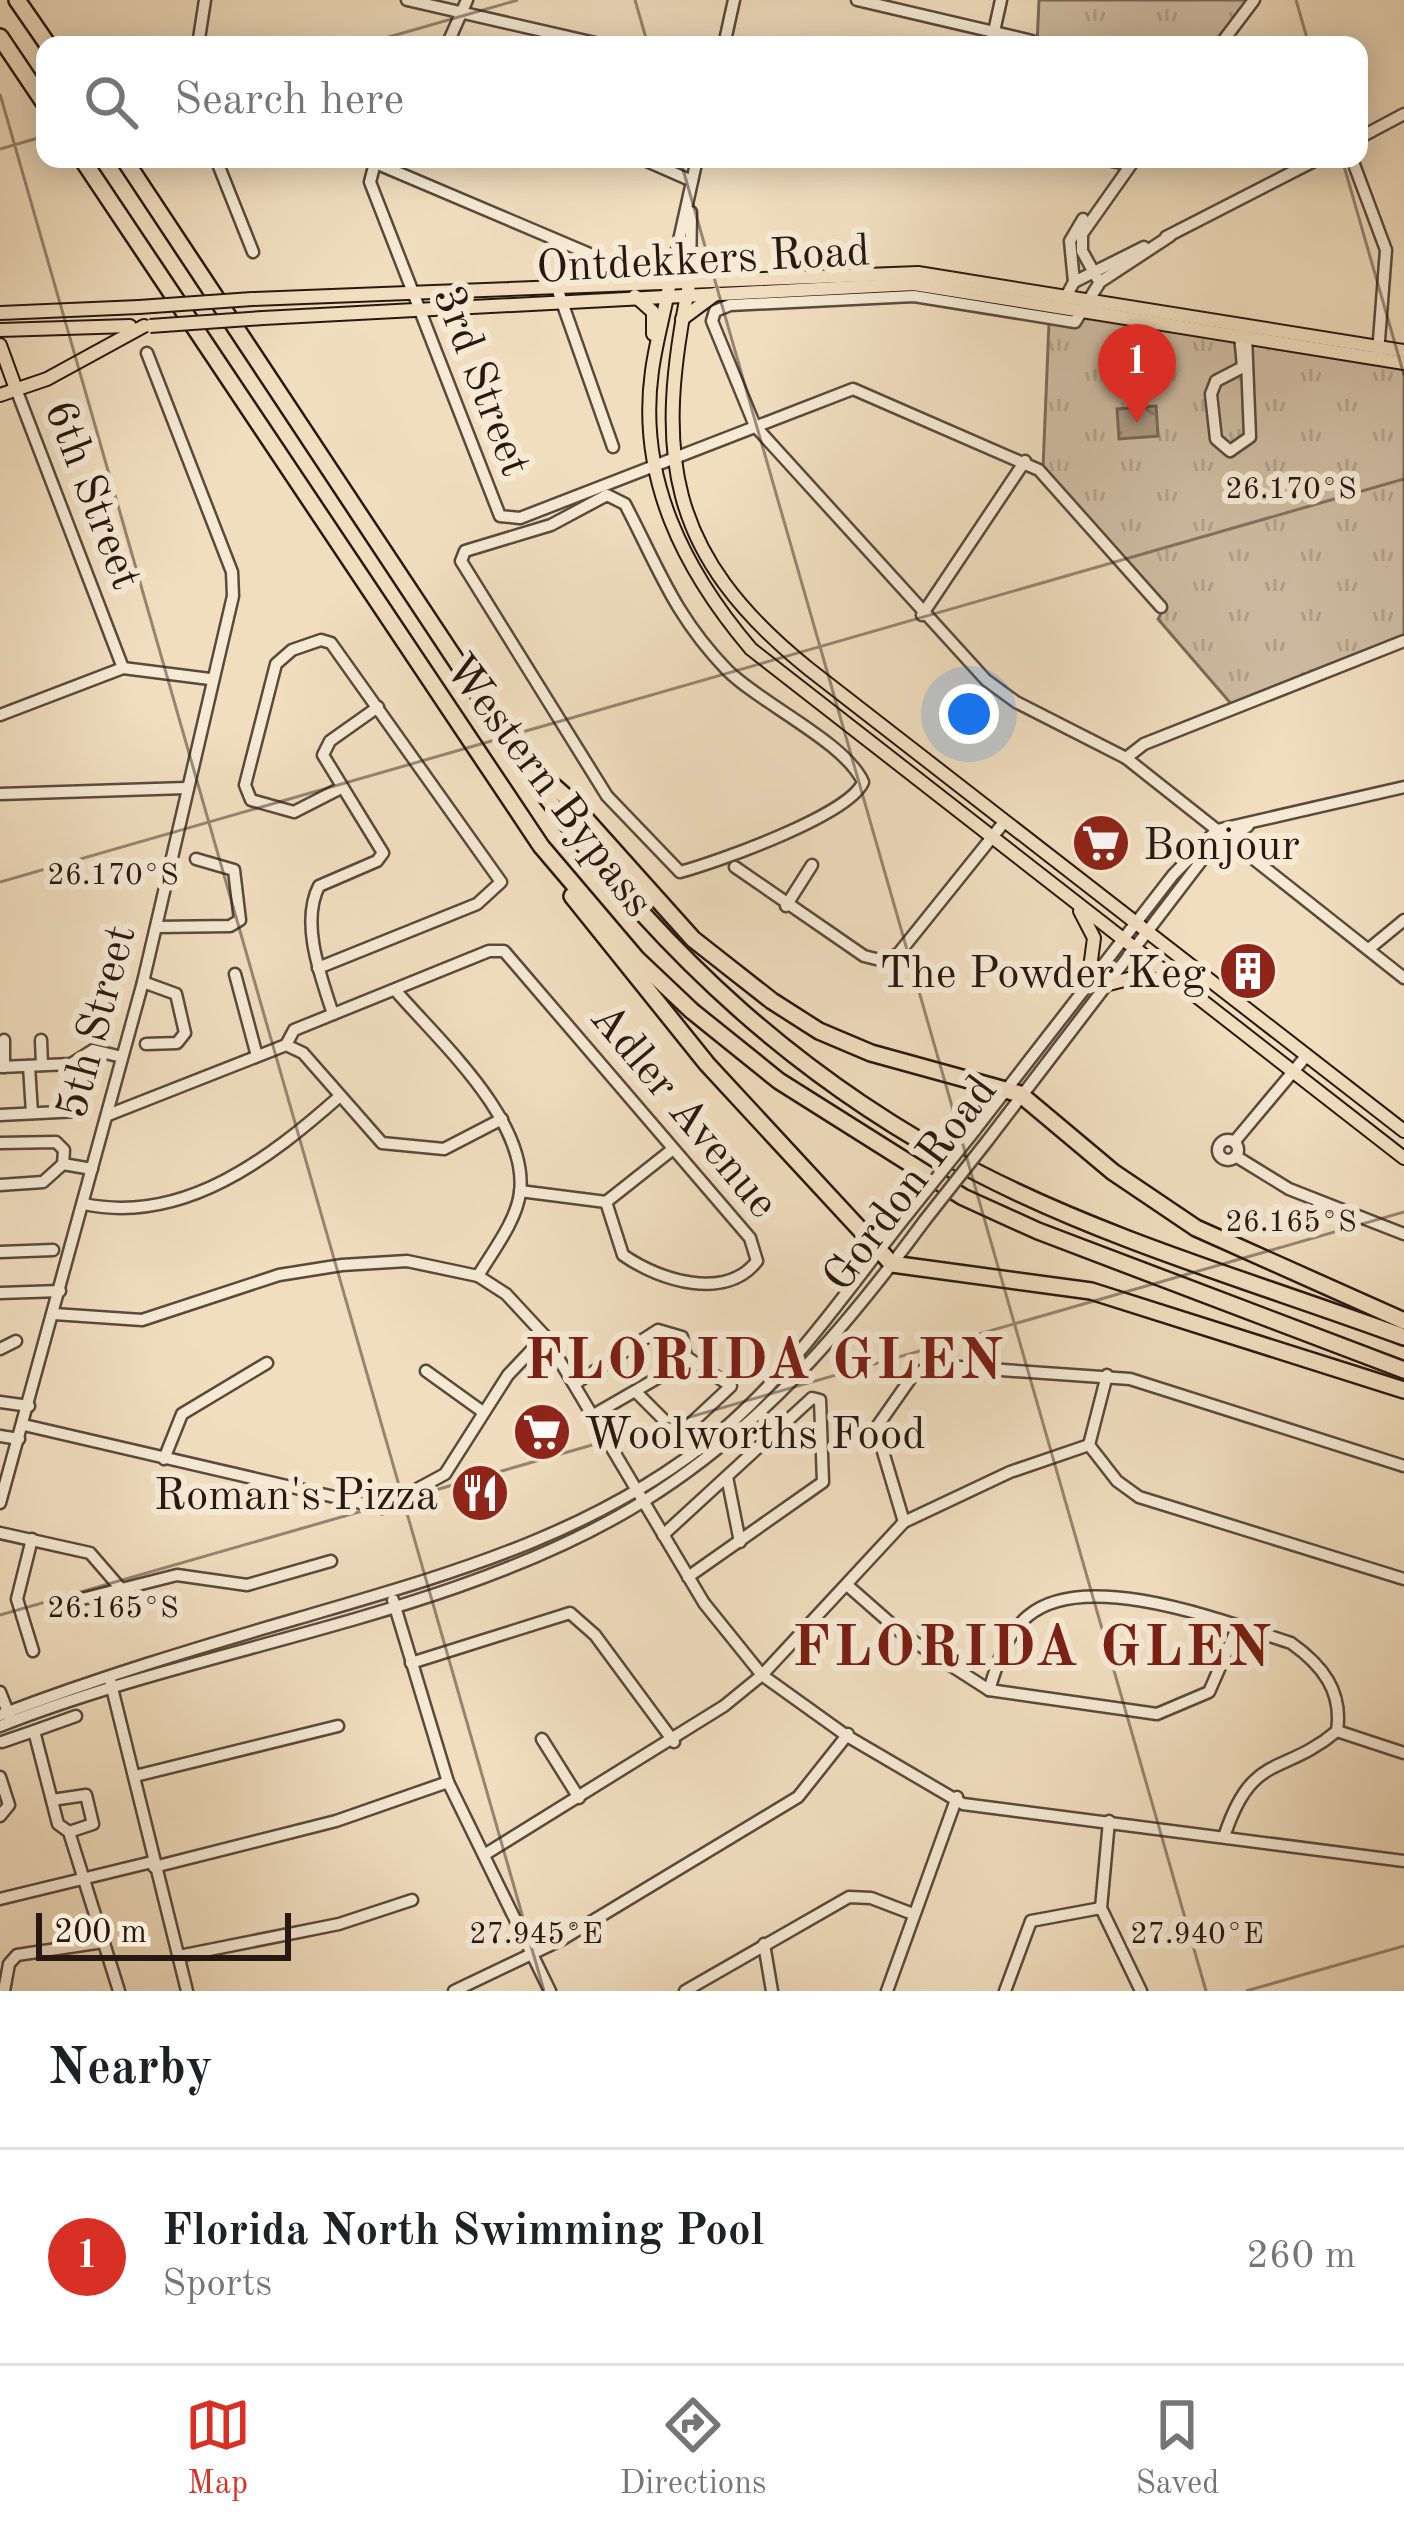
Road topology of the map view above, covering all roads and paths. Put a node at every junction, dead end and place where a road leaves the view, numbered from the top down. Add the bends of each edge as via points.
1 (17, 0) edge
2 (205, 0) edge
3 (407, 0) edge
4 (734, 0) edge
5 (857, 0) edge
6 (1001, 0) edge
7 (1254, 0) edge
8 (465, 6) edge
9 (42, 36) edge
10 (199, 36) edge
11 (451, 36) edge
12 (572, 36) edge
13 (726, 36) edge
14 (986, 36) edge
15 (993, 36) edge
16 (1227, 36) edge
17 (0, 37) edge
18 (36, 91) edge
19 (1404, 115) edge
20 (1368, 133) edge
21 (88, 168) edge
22 (130, 168) edge
23 (220, 168) edge
24 (371, 168) edge
25 (391, 168) edge
26 (659, 168) edge
27 (695, 168) edge
28 (1128, 168) edge
29 (1301, 168) edge
30 (1355, 168) edge
31 (692, 186) junction
32 (1099, 206) junction
33 (253, 252) dead end
34 (618, 266) dead end
35 (1097, 277) junction
36 (688, 286) junction
37 (669, 287) junction
38 (558, 292) junction
39 (718, 292) junction
40 (411, 293) junction
41 (1068, 293) junction
42 (635, 296) junction
43 (1090, 304) junction
44 (419, 310) junction
45 (0, 313) edge
46 (682, 319) junction
47 (147, 326) junction
48 (0, 330) edge
49 (1243, 335) junction
50 (0, 345) edge
51 (1404, 351) edge
52 (147, 353) dead end
53 (1378, 353) junction
54 (1404, 363) edge
55 (652, 371) junction
56 (16, 389) junction
57 (0, 395) edge
58 (755, 426) junction
59 (613, 447) dead end
60 (673, 458) junction
61 (1025, 461) junction
62 (654, 466) junction
63 (545, 508) junction
64 (551, 525) junction
65 (1161, 607) dead end
66 (922, 615) junction
67 (1404, 640) edge
68 (123, 668) junction
69 (210, 679) junction
70 (378, 707) junction
71 (0, 715) edge
72 (1126, 758) junction
73 (524, 761) junction
74 (1404, 787) edge
75 (186, 788) junction
76 (341, 788) junction
77 (0, 794) edge
78 (1005, 821) junction
79 (1221, 833) junction
80 (991, 837) junction
81 (541, 846) junction
82 (196, 860) dead end
83 (812, 866) dead end
84 (735, 867) dead end
85 (1052, 884) junction
86 (786, 906) junction
87 (1404, 920) edge
88 (157, 927) junction
89 (1142, 928) junction
90 (1130, 943) junction
91 (1370, 948) junction
92 (318, 968) junction
93 (235, 974) dead end
94 (1404, 978) edge
95 (143, 982) junction
96 (1088, 983) junction
97 (1105, 985) junction
98 (396, 991) junction
99 (1205, 1001) junction
100 (333, 1014) junction
101 (4, 1040) dead end
102 (41, 1040) dead end
103 (146, 1044) dead end
104 (286, 1045) junction
105 (1307, 1054) junction
106 (256, 1056) junction
107 (122, 1058) junction
108 (36, 1066) junction
109 (2, 1067) edge
110 (1292, 1070) junction
111 (1003, 1087) junction
112 (1020, 1094) junction
113 (340, 1096) junction
114 (79, 1111) dead end
115 (32, 1113) junction
116 (0, 1115) edge
117 (108, 1115) junction
118 (502, 1118) junction
119 (1404, 1131) edge
120 (1235, 1142) junction
121 (0, 1143) edge
122 (673, 1149) junction
123 (1237, 1156) junction
124 (1404, 1158) edge
125 (63, 1164) junction
126 (92, 1169) junction
127 (0, 1185) edge
128 (520, 1191) junction
129 (606, 1202) junction
130 (84, 1204) junction
131 (1404, 1234) edge
132 (53, 1250) dead end
133 (878, 1251) junction
134 (0, 1252) edge
135 (892, 1264) junction
136 (478, 1276) junction
137 (60, 1291) junction
138 (0, 1293) edge
139 (54, 1314) junction
140 (1404, 1321) edge
141 (545, 1336) junction
142 (1404, 1337) edge
143 (16, 1341) dead end
144 (0, 1349) edge
145 (688, 1358) junction
146 (267, 1363) dead end
147 (1404, 1370) edge
148 (426, 1371) dead end
149 (1107, 1376) junction
150 (576, 1383) junction
151 (1404, 1390) edge
152 (636, 1392) junction
153 (0, 1402) edge
154 (29, 1406) junction
155 (483, 1412) junction
156 (595, 1414) junction
157 (24, 1425) junction
158 (0, 1436) edge
159 (20, 1439) junction
160 (1089, 1445) junction
161 (164, 1459) junction
162 (1404, 1466) edge
163 (727, 1477) junction
164 (640, 1496) junction
165 (0, 1503) edge
166 (904, 1522) junction
167 (0, 1533) edge
168 (663, 1535) junction
169 (32, 1539) junction
170 (740, 1542) junction
171 (331, 1561) dead end
172 (688, 1577) junction
173 (1404, 1579) edge
174 (847, 1585) junction
175 (122, 1589) junction
176 (393, 1598) junction
177 (74, 1601) dead end
178 (1238, 1626) junction
179 (33, 1651) dead end
180 (411, 1663) junction
181 (762, 1675) junction
182 (110, 1679) junction
183 (989, 1690) junction
184 (0, 1692) edge
185 (76, 1716) dead end
186 (5, 1719) edge
187 (338, 1726) dead end
188 (34, 1731) junction
189 (846, 1731) junction
190 (1337, 1731) junction
191 (542, 1739) dead end
192 (2, 1742) edge
193 (674, 1742) junction
194 (1404, 1753) edge
195 (135, 1776) junction
196 (0, 1778) edge
197 (448, 1782) junction
198 (953, 1797) junction
199 (579, 1798) junction
200 (52, 1799) junction
201 (0, 1816) edge
202 (1109, 1821) junction
203 (69, 1832) junction
204 (1225, 1834) junction
205 (484, 1855) junction
206 (1404, 1861) edge
207 (153, 1864) junction
208 (81, 1879) junction
209 (0, 1899) edge
210 (412, 1900) dead end
211 (1100, 1908) junction
212 (914, 1914) junction
213 (103, 1942) junction
214 (764, 1944) junction
215 (534, 1955) junction
216 (179, 1956) junction
217 (4, 1991) edge
218 (119, 1991) edge
219 (188, 1991) edge
220 (454, 1991) edge
221 (550, 1991) edge
222 (686, 1991) edge
223 (772, 1991) edge
224 (887, 1991) edge
225 (1005, 1991) edge
226 (1142, 1991) edge

1 - 9 highway
2 - 10 street
3 - 8 street
4 - 13 street
5 - 14 street
6 - 15 street
7 - 16 street
8 - 11 street
8 - 12 street
17 - 18 highway
19 - 20 street
21 - 81 highway, Western Bypass
22 - 73 highway, Western Bypass
23 - 33 street
24 - 40 street, 3rd Street
25 - 34 street
26 - 31 street
27 - 31 street
28 - 32 street
29 - 35 street
30 - 53 street via 1386,250
31 - 36 street
31 - 37 street
32 - 35 street via 1080,242
32 - 41 street via 1072,235
35 - 41 street
35 - 43 street
36 - 37 main road, Ontdekkers Road
36 - 39 main road, Ontdekkers Road
36 - 41 main road, Ontdekkers Road via 904,272
36 - 46 main road
37 - 38 main road, Ontdekkers Road
37 - 42 main road, Ontdekkers Road
37 - 55 main road
38 - 40 main road, Ontdekkers Road
38 - 42 main road, Ontdekkers Road
38 - 44 main road, Ontdekkers Road
38 - 59 street
39 - 41 main road, Ontdekkers Road via 914,284
39 - 46 main road
40 - 44 street, 3rd Street
40 - 45 main road, Ontdekkers Road, bridge
41 - 43 main road, Ontdekkers Road
42 - 55 main road via 652,313
43 - 49 main road, Ontdekkers Road
43 - 53 main road, Ontdekkers Road
43 - 58 street via 1071,322 914,296 723,306 713,325
44 - 47 main road, Ontdekkers Road, bridge
44 - 63 street, 3rd Street via 494,507 514,520
46 - 60 main road via 669,400
47 - 48 main road, Ontdekkers Road
47 - 56 main road
49 - 49 street via 1250,436 1230,451 1216,439 1211,394 1216,381 1243,367
49 - 53 main road, Ontdekkers Road
50 - 56 main road, 6th Street
51 - 53 main road, Ontdekkers Road
52 - 69 street, 5th Street via 232,572
53 - 54 main road, Ontdekkers Road
55 - 62 main road
56 - 57 main road
56 - 68 street, 6th Street
58 - 60 street, 3rd Street
58 - 61 street, 3rd Street via 853,389
58 - 66 street
60 - 62 street, 3rd Street
60 - 78 main road via 699,546 750,618
61 - 65 street, 3rd Street via 1056,484
61 - 66 street
62 - 63 street, 3rd Street
62 - 80 main road via 690,567 752,649
63 - 64 street
64 - 64 street via 465,551 461,560 607,796 674,869 783,833 860,790 862,778 844,758 751,692 704,643 659,581 622,500 607,495
66 - 72 street via 1004,695
67 - 72 street
68 - 69 street
68 - 71 street
69 - 75 street, 5th Street
70 - 76 street via 324,748 323,761
70 - 76 street via 327,641 292,650 273,670 248,796 294,812
70 - 92 street via 501,882 477,904
72 - 79 street
73 - 111 highway via 693,939 772,1001 871,1053
73 - 142 highway, Western Bypass via 665,943 796,1059 913,1137 1052,1207
74 - 79 street, Gordon Road
75 - 77 street
75 - 88 street, 5th Street
76 - 92 street via 382,853 316,890
78 - 80 street
78 - 89 main road
79 - 89 street, Gordon Road
79 - 91 street
80 - 85 main road
80 - 86 street via 888,959 864,956
81 - 133 highway via 627,971
81 - 147 highway, Western Bypass via 692,1011 890,1156 1038,1231
82 - 88 street via 235,870 240,920
83 - 86 street
84 - 86 street
85 - 90 main road
85 - 96 main road via 1091,928
87 - 91 street
88 - 95 street, 5th Street
89 - 90 street, Gordon Road
89 - 105 main road
90 - 96 street, Gordon Road
90 - 97 street, Gordon Road
90 - 99 main road
91 - 94 street
92 - 100 street
93 - 106 street
95 - 103 street via 176,994 185,1033 180,1042
95 - 107 street, 5th Street
96 - 111 street, Gordon Road
97 - 99 main road via 1151,976
97 - 112 street, Gordon Road
98 - 100 street
98 - 118 street
98 - 122 street, Adler Avenue via 490,951 514,958
99 - 110 main road
100 - 104 street via 294,1030
101 - 109 street
102 - 108 street
104 - 106 street
104 - 113 street
105 - 110 street
105 - 119 main road
106 - 117 street
107 - 108 street via 93,1050 71,1064
107 - 117 street, 5th Street
108 - 109 street
108 - 115 street
110 - 120 street
110 - 124 main road
111 - 112 highway
111 - 133 street, Gordon Road, bridge
112 - 135 street, Gordon Road, bridge
112 - 140 highway via 1196,1228
113 - 118 street via 376,1138 400,1147 444,1149
113 - 130 street via 270,1157 228,1179 134,1212
114 - 115 street
115 - 116 street
117 - 126 street, 5th Street
118 - 128 street
120 - 123 street
120 - 123 street via 1223,1141 1218,1151 1225,1160
121 - 125 street via 56,1142
122 - 129 street
122 - 129 street, Adler Avenue via 750,1238 757,1261 745,1276 714,1284 633,1262 616,1243
123 - 131 street via 1289,1189
125 - 126 street
125 - 127 street via 38,1184
126 - 130 street, 5th Street
128 - 129 street
128 - 136 street
130 - 137 street, 5th Street
132 - 134 street
133 - 135 highway
133 - 164 street, Gordon Road via 775,1380
135 - 151 highway via 1091,1291
135 - 164 street, Gordon Road via 802,1374 747,1424
136 - 139 street via 406,1261 342,1265 279,1275 142,1320
136 - 141 street
137 - 138 street
137 - 139 street, 5th Street
139 - 154 street, 5th Street
141 - 150 street
141 - 155 street
143 - 144 street
145 - 150 street via 682,1337 663,1329
145 - 152 street
145 - 152 street via 731,1386 685,1429 672,1429
146 - 161 street via 182,1414
148 - 155 street
149 - 160 street
149 - 162 street
149 - 166 street via 924,1367 876,1428
150 - 156 street
152 - 156 street
153 - 154 street
154 - 157 street, 5th Street
155 - 161 street via 437,1482 382,1508
156 - 164 street
157 - 159 street, 5th Street
157 - 161 street
158 - 159 street
159 - 165 street, 5th Street
160 - 166 street
160 - 173 street via 1138,1497
163 - 168 street
163 - 170 street
163 - 170 street via 812,1398 820,1400 823,1482
164 - 168 street
164 - 176 street, Gordon Road via 540,1554
166 - 174 street
167 - 169 street
168 - 172 street
169 - 175 street via 95,1555
169 - 179 street via 17,1600
170 - 172 street
171 - 175 street via 247,1585 176,1575
172 - 181 street
174 - 181 street
174 - 183 street via 905,1636
175 - 177 street
176 - 180 street
176 - 182 street, Gordon Road
178 - 183 street via 1214,1687 1167,1712 1118,1712
178 - 183 street via 1152,1602 1049,1605 1014,1631
178 - 190 street via 1291,1643 1319,1665 1334,1693
180 - 193 street via 570,1613
180 - 197 street
181 - 189 street
181 - 193 street
182 - 186 street, Gordon Road
182 - 195 street
184 - 186 street
185 - 188 street
187 - 195 street
188 - 192 street
188 - 200 street
189 - 198 street
189 - 215 street via 798,1797
190 - 194 street
190 - 204 street via 1258,1774
191 - 199 street
193 - 199 street
195 - 207 street
196 - 201 street via 9,1805
197 - 205 street
197 - 207 street via 336,1821
198 - 202 street
198 - 212 street
199 - 205 street
200 - 203 street via 58,1824
200 - 203 street via 86,1795 92,1824
202 - 204 street
202 - 211 street
203 - 208 street
204 - 206 street
205 - 215 street
207 - 208 street
207 - 216 street
208 - 209 street
208 - 213 street
210 - 216 street via 339,1924
211 - 225 street via 1031,1921
211 - 226 street
212 - 214 street via 855,1895
212 - 224 street
213 - 217 street via 17,1955
213 - 218 street
214 - 222 street
214 - 223 street
215 - 220 street
215 - 221 street
216 - 219 street

